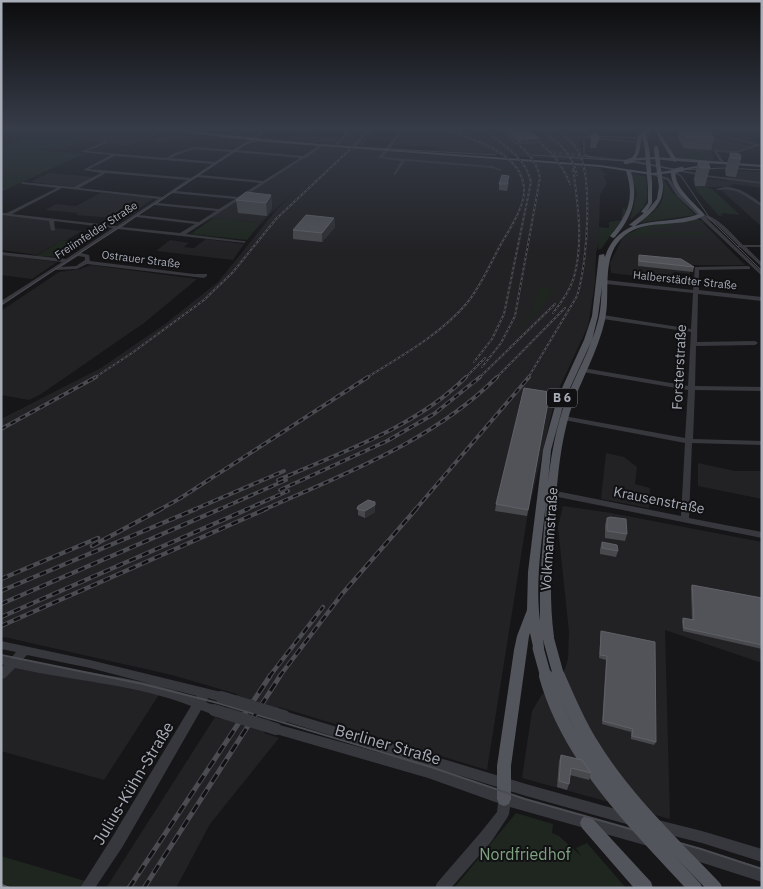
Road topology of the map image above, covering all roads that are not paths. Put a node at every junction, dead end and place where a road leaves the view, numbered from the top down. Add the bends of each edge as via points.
1 (86, 169) edge
2 (206, 169) edge
3 (285, 169) edge
4 (397, 169) edge
5 (625, 169) edge
6 (649, 169) edge
7 (659, 169) edge
8 (678, 169) edge
9 (683, 169) edge
10 (628, 170) junction
11 (678, 170) junction
12 (105, 172) junction
13 (394, 174) dead end
14 (653, 174) junction
15 (193, 178) junction
16 (264, 182) junction
17 (762, 182) edge
18 (23, 183) dead end
19 (650, 186) joint
20 (62, 187) junction
21 (75, 188) junction
22 (718, 189) dead end
23 (172, 192) junction
24 (163, 198) junction
25 (240, 198) junction
26 (154, 204) junction
27 (761, 204) edge
28 (220, 210) junction
29 (4, 215) edge
30 (701, 215) junction
31 (135, 216) junction
32 (51, 220) junction
33 (199, 223) junction
34 (118, 228) junction
35 (53, 230) dead end
36 (621, 232) junction
37 (181, 235) junction
38 (243, 242) dead end
39 (730, 246) junction
40 (741, 246) junction
41 (762, 246) edge
42 (1, 252) edge
43 (77, 254) junction
44 (67, 261) junction
45 (87, 262) junction
46 (762, 266) edge
47 (748, 268) dead end
48 (55, 269) junction
49 (762, 275) edge
50 (194, 276) dead end
51 (606, 282) junction
52 (695, 292) junction
53 (762, 299) edge
54 (1, 304) edge
55 (602, 317) junction
56 (693, 331) junction
57 (755, 343) dead end
58 (693, 344) junction
59 (583, 370) junction
60 (690, 388) junction
61 (762, 389) edge
62 (564, 418) junction
63 (688, 441) junction
64 (762, 442) edge
65 (552, 493) junction
66 (685, 518) junction
67 (762, 535) edge
68 (533, 609) junction
69 (4, 646) edge
70 (538, 648) joint
71 (24, 651) junction
72 (1, 660) edge
73 (13, 663) junction
74 (1, 675) edge
75 (202, 698) junction
76 (504, 783) junction
77 (504, 799) junction
78 (587, 823) junction
79 (762, 856) edge
80 (762, 875) edge
81 (87, 888) edge
82 (442, 888) edge
83 (645, 888) edge
84 (695, 888) edge
85 (714, 888) edge

1 - 12 street
2 - 15 street, Freiimfelder Straße
3 - 16 street
4 - 13 street
5 - 10 main road
6 - 19 main road, B 6, bridge
7 - 36 main road, bridge via 661,196 656,206
8 - 17 street
9 - 11 main road
10 - 14 main road
10 - 36 main road via 634,192
11 - 14 main road
11 - 30 main road via 674,180
12 - 15 street
12 - 21 street
14 - 30 street via 668,179 678,194
15 - 16 street
15 - 23 street, Freiimfelder Straße
16 - 25 street
18 - 20 street
19 - 36 main road, B 6 via 649,206
20 - 21 street
20 - 29 street
21 - 24 street
22 - 27 street via 740,189
23 - 24 street, Freiimfelder Straße
23 - 25 street
24 - 26 street, Freiimfelder Straße
25 - 28 street
26 - 28 street
26 - 31 street, Freiimfelder Straße
28 - 33 street
29 - 32 street
30 - 36 main road via 654,222
30 - 39 street
30 - 40 street via 714,220
31 - 33 street
31 - 34 street, Freiimfelder Straße
32 - 34 street
32 - 35 street
33 - 37 street
34 - 37 street
34 - 43 street, Freiimfelder Straße
36 - 51 main road, Volkmannstraße / B 6 via 608,252
36 - 68 main road, Volkmannstraße / B 6 via 602,252 595,316 588,340 561,399 547,450 533,572
37 - 38 street
39 - 40 street
39 - 49 street
40 - 41 street
40 - 46 street
42 - 44 street
43 - 44 street, Freiimfelder Straße
43 - 45 street, Ostrauer Straße via 88,258
44 - 48 street, Freiimfelder Straße
45 - 48 street, Ostrauer Straße via 73,268
45 - 50 street, Ostrauer Straße
47 - 52 street, Forsterstraße via 696,268
48 - 54 street, Freiimfelder Straße
51 - 52 street, Halberstädter Straße
51 - 55 main road, Volkmannstraße / B 6
52 - 53 street, Halberstädter Straße
52 - 56 street, Forsterstraße
55 - 56 street
55 - 59 main road, Volkmannstraße / B 6
56 - 58 street, Forsterstraße
57 - 58 street
58 - 60 street, Forsterstraße
59 - 60 street
59 - 62 main road, Volkmannstraße / B 6
60 - 61 street
60 - 63 street, Forsterstraße
62 - 63 street
62 - 65 main road, Volkmannstraße / B 6
63 - 64 street
63 - 66 street, Forsterstraße
65 - 66 street, Krausenstraße
65 - 85 main road, Volkmannstraße / B 6, bridge via 546,554 548,637 566,697 596,752 640,809
66 - 67 street, Krausenstraße
68 - 70 main road, Volkmannstraße / B 6
68 - 76 main road via 520,650
69 - 71 street, Berliner Straße
70 - 84 main road, Volkmannstraße / B 6, bridge via 550,693 584,758 624,811
71 - 73 street
71 - 75 street, Berliner Straße via 90,664
72 - 73 street, Berliner Straße
73 - 74 street
73 - 75 street, Berliner Straße
75 - 76 street, Berliner Straße, bridge via 221,697
75 - 77 street, Berliner Straße, bridge via 214,710 428,772
75 - 81 street, Julius-Kühn-Straße
76 - 77 main road
76 - 79 street, Berliner Straße
77 - 78 street, Berliner Straße
77 - 82 street via 502,814 486,837
78 - 80 street, Berliner Straße
78 - 83 main road

